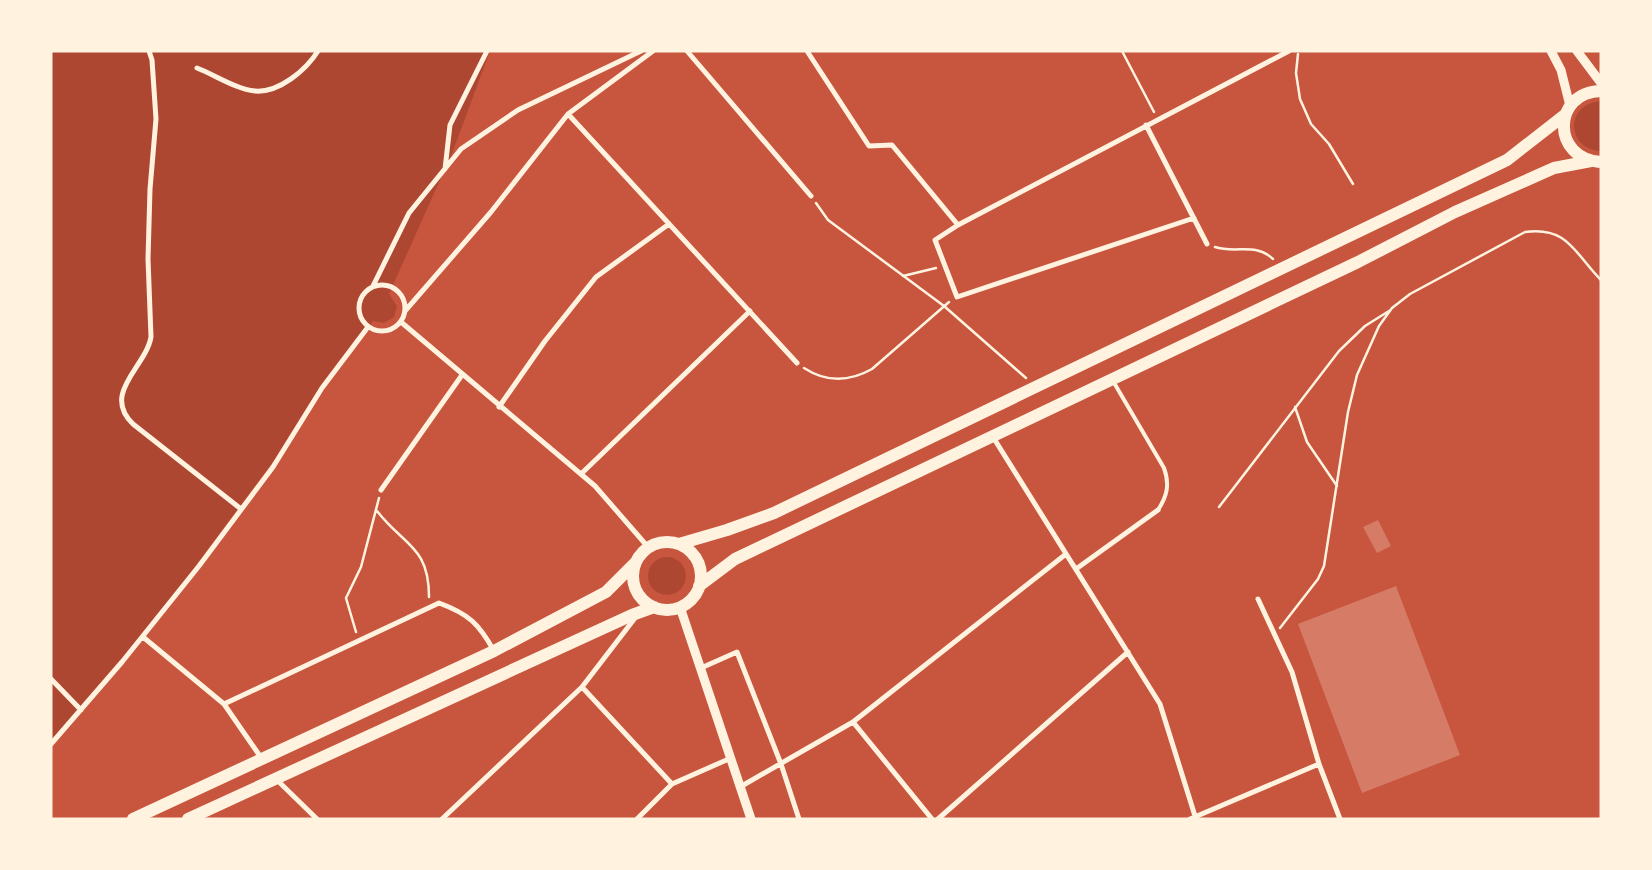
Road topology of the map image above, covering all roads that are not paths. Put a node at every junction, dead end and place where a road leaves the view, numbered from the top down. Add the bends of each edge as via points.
1 (149, 51) edge
2 (318, 51) edge
3 (487, 51) edge
4 (641, 51) edge
5 (653, 51) edge
6 (687, 51) edge
7 (807, 51) edge
8 (1273, 51) edge
9 (1288, 51) edge
10 (1551, 51) edge
11 (1577, 51) edge
12 (1276, 58) junction
13 (197, 68) dead end
14 (1601, 83) edge
15 (1601, 91) edge
16 (1568, 110) junction
17 (568, 114) junction
18 (1146, 125) junction
19 (1597, 163) edge
20 (445, 169) junction
21 (811, 196) road end
22 (1194, 218) junction
23 (670, 224) junction
24 (958, 224) junction
25 (1207, 244) road end
26 (372, 286) junction
27 (405, 311) junction
28 (750, 311) junction
29 (401, 322) junction
30 (368, 327) junction
31 (797, 363) road end
32 (462, 375) junction
33 (1112, 380) junction
34 (499, 407) junction
35 (993, 436) junction
36 (581, 474) junction
37 (381, 490) road end
38 (241, 509) junction
39 (1158, 510) joint
40 (679, 544) junction
41 (648, 547) junction
42 (1066, 554) junction
43 (635, 563) junction
44 (1076, 569) junction
45 (699, 586) junction
46 (1258, 599) dead end
47 (654, 607) junction
48 (680, 607) junction
49 (640, 612) junction
50 (143, 637) junction
51 (494, 651) junction
52 (1128, 652) junction
53 (701, 668) junction
54 (51, 679) edge
55 (582, 687) junction
56 (224, 704) junction
57 (81, 710) junction
58 (853, 722) junction
59 (51, 744) edge
60 (730, 758) junction
61 (262, 759) junction
62 (781, 764) junction
63 (1319, 764) junction
64 (276, 778) junction
65 (672, 784) junction
66 (740, 787) junction
67 (1193, 818) edge
68 (133, 819) edge
69 (188, 819) edge
70 (317, 819) edge
71 (442, 819) edge
72 (637, 819) edge
73 (751, 819) edge
74 (799, 819) edge
75 (932, 819) edge
76 (938, 819) edge
77 (1340, 819) edge

1 - 38 street via 156,119 148,259 151,337 123,390 122,409 133,424
2 - 13 street via 294,77 264,90 247,89
3 - 20 street via 450,125
4 - 20 street via 518,110 461,150
5 - 17 street
6 - 21 street
7 - 24 street via 869,146 892,145
8 - 12 street
9 - 12 street
10 - 16 street via 1564,77
11 - 14 street
12 - 18 street
15 - 16 main road via 1582,95
16 - 19 main road via 1564,131 1566,139 1576,153
16 - 40 main road via 1507,160 1282,270 774,513
17 - 23 street
17 - 27 street via 491,212
18 - 22 street
18 - 24 street
19 - 33 main road via 1554,168 1455,212
20 - 26 street via 409,213
22 - 24 street via 957,297 935,240
22 - 25 street
23 - 28 street
23 - 34 street via 596,278 545,340
26 - 27 street via 385,284 396,289 404,298
26 - 30 street via 363,294 359,305 360,317
27 - 29 street
28 - 31 street
28 - 36 street
29 - 30 street via 385,331
29 - 32 street
30 - 38 street via 322,388 273,467
32 - 34 street
32 - 37 street
33 - 35 main road
33 - 39 lane via 1164,468 1167,496
34 - 36 street
35 - 42 street
35 - 45 main road via 735,559
36 - 41 street
38 - 50 street
39 - 44 street
40 - 41 main road via 662,542
40 - 45 main road via 698,562
41 - 43 main road
42 - 44 street
42 - 58 street
43 - 47 main road via 633,581 636,589 640,597
43 - 51 main road via 606,592
44 - 52 street
45 - 48 main road via 694,596
46 - 63 street via 1292,672
47 - 48 main road
47 - 49 main road
48 - 53 street
49 - 55 street
49 - 64 main road
50 - 56 street
50 - 57 street
51 - 56 street via 482,629 463,612 439,603
51 - 61 main road
52 - 67 street via 1160,704
52 - 76 street
53 - 60 street
53 - 62 street via 737,652
54 - 57 street
55 - 65 street
55 - 71 street
56 - 61 street
57 - 59 street
58 - 62 street
58 - 75 street
60 - 65 street
60 - 66 street
61 - 68 main road
62 - 66 street
62 - 74 street
63 - 67 street
63 - 77 street
64 - 69 main road
64 - 70 street
65 - 72 street
66 - 73 street

